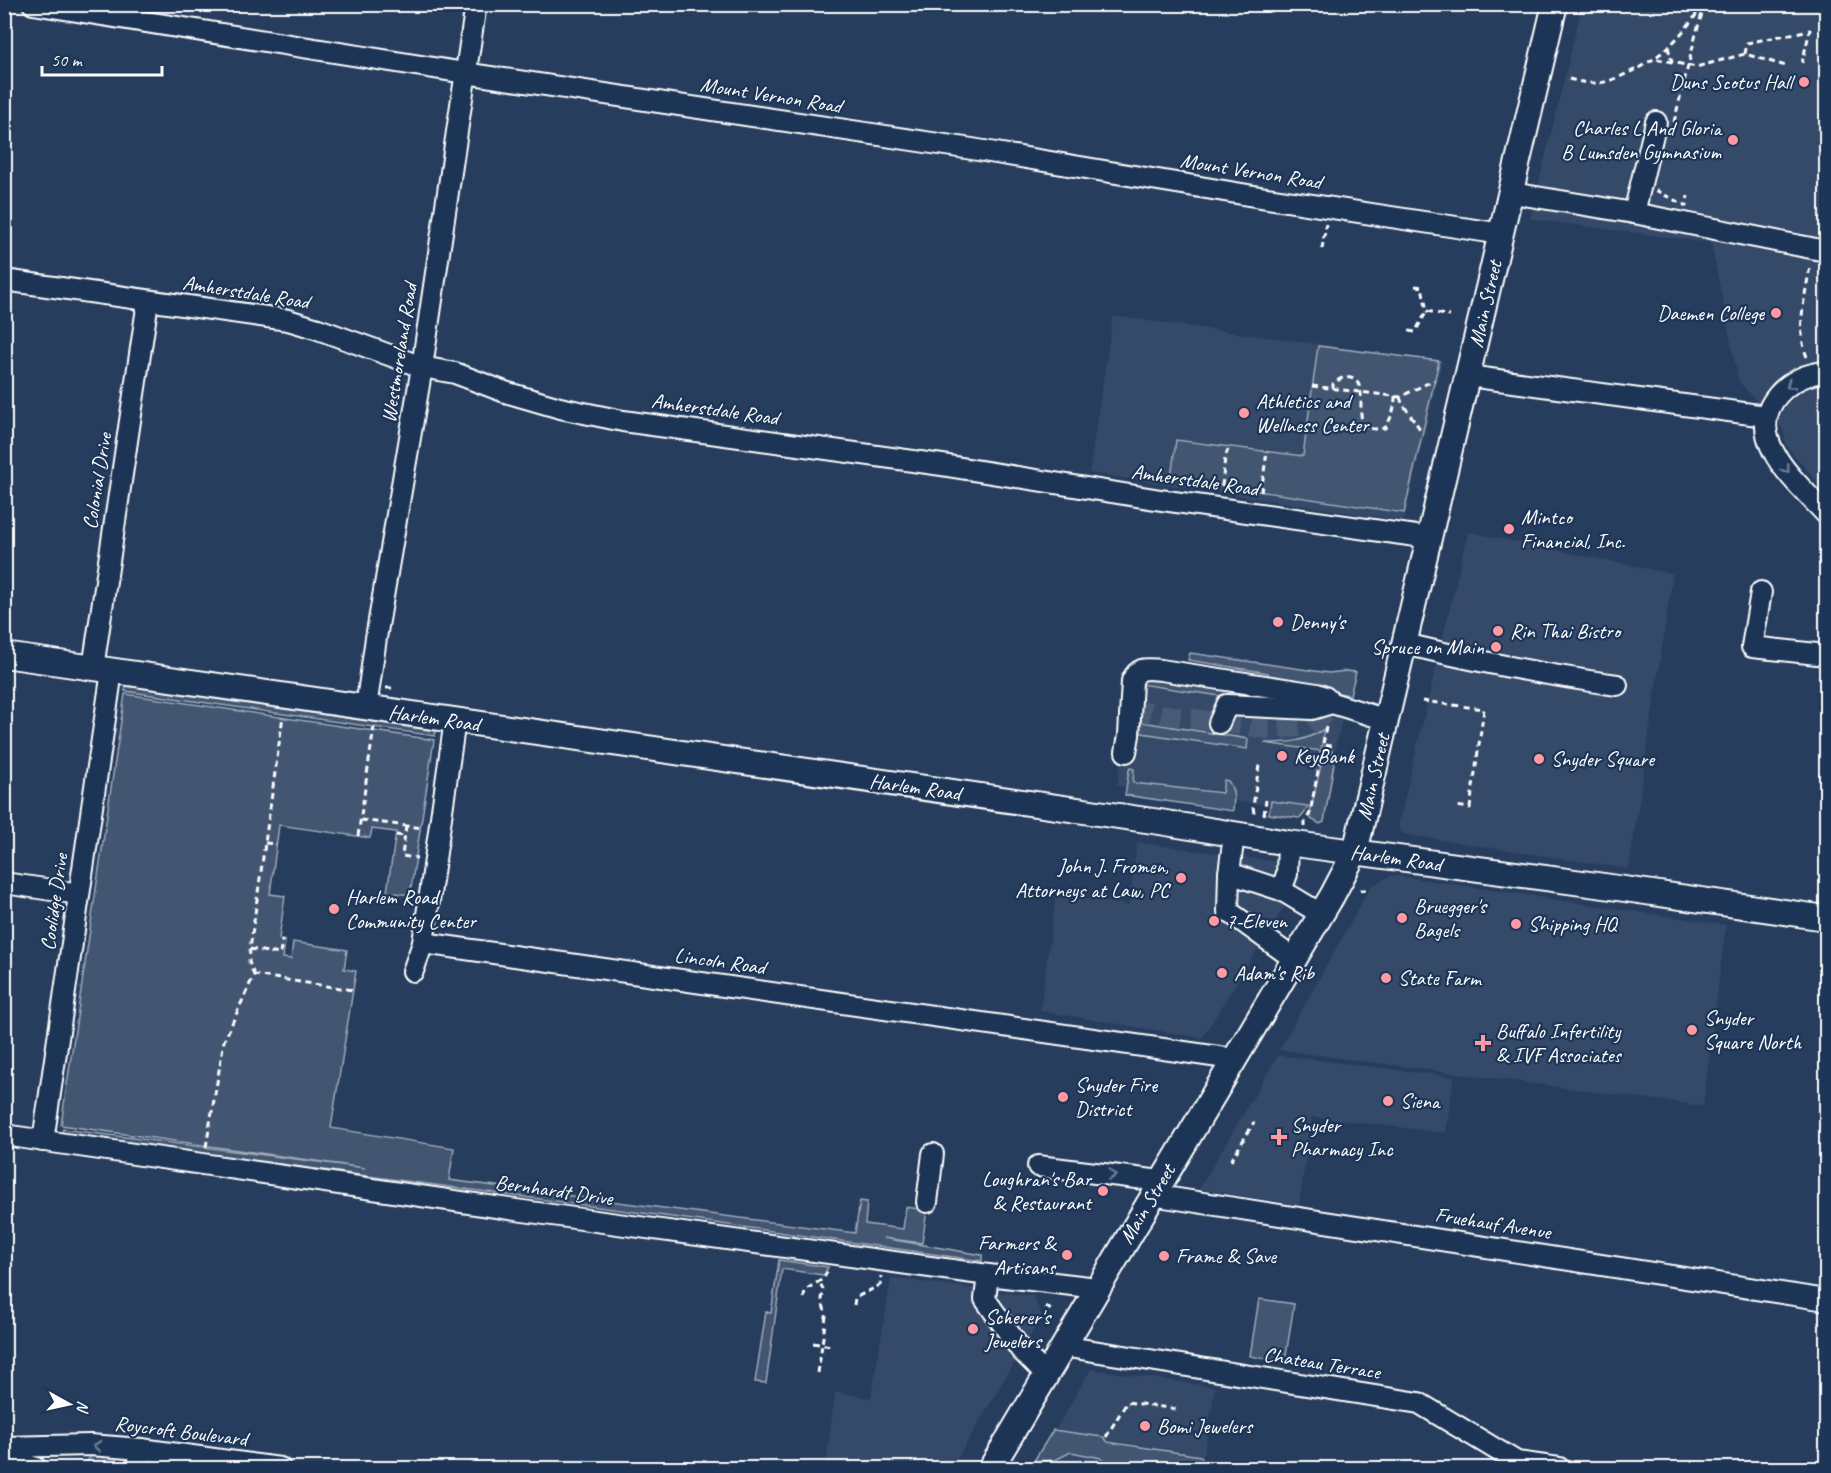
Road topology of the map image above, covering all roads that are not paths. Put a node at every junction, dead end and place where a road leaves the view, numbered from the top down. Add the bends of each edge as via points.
1 (33, 4) edge
2 (476, 4) edge
3 (1556, 4) edge
4 (465, 73) junction
5 (1665, 122) road end
6 (1512, 193) junction
7 (1634, 213) junction
8 (1502, 234) junction
9 (1820, 250) edge
10 (4, 280) edge
11 (148, 301) junction
12 (423, 367) junction
13 (1827, 372) edge
14 (1468, 376) junction
15 (1766, 416) junction
16 (1827, 513) edge
17 (1430, 538) junction
18 (1761, 592) dead end
19 (1405, 644) junction
20 (4, 655) edge
21 (1827, 655) edge
22 (103, 670) junction
23 (1617, 685) dead end
24 (1332, 703) junction
25 (370, 715) junction
26 (454, 720) junction
27 (1387, 720) junction
28 (1219, 723) dead end
29 (1126, 752) dead end
30 (1234, 834) junction
31 (1288, 843) junction
32 (1355, 852) junction
33 (1229, 873) junction
34 (4, 883) edge
35 (1281, 890) junction
36 (80, 894) junction
37 (1321, 914) junction
38 (1827, 918) edge
39 (423, 944) junction
40 (1294, 959) junction
41 (413, 971) dead end
42 (1233, 1059) junction
43 (4, 1135) edge
44 (43, 1141) junction
45 (933, 1154) dead end
46 (1038, 1166) dead end
47 (1156, 1188) junction
48 (927, 1202) dead end
49 (988, 1275) junction
50 (1097, 1288) junction
51 (1827, 1300) edge
52 (1062, 1347) junction
53 (1046, 1375) junction
54 (4, 1448) edge
55 (141, 1449) junction
56 (4, 1456) edge
57 (1516, 1465) edge
58 (36, 1468) edge
59 (138, 1468) edge
60 (280, 1468) edge
61 (991, 1468) edge
62 (1559, 1468) edge

1 - 4 street, Mount Vernon Road
2 - 4 street, Westmoreland Road
3 - 6 main road, Main Street
4 - 8 street, Mount Vernon Road
4 - 12 street, Westmoreland Road
5 - 7 street
6 - 7 street
6 - 8 main road, Main Street
7 - 9 street
8 - 14 main road, Main Street
10 - 11 street, Amherstdale Road
11 - 12 street, Amherstdale Road via 288,320
11 - 22 street, Colonial Drive
12 - 17 street, Amherstdale Road via 560,408 623,421
12 - 25 street, Westmoreland Road via 376,638
13 -> 15 street via 1800,378 1780,392
14 - 15 street
14 - 17 main road, Main Street
15 -> 16 street via 1767,439 1776,457
17 - 19 main road, Main Street
18 - 21 street via 1752,647
19 - 23 street via 1533,672
19 - 27 main road, Main Street
20 - 22 main road, Harlem Road
22 - 25 main road, Harlem Road
22 - 36 street, Coolidge Drive
24 - 27 street
24 - 28 street via 1312,709 1227,705
24 - 29 street via 1302,691 1142,669 1132,681
25 - 26 main road, Harlem Road
26 - 30 main road, Harlem Road
26 - 39 street
27 - 32 main road, Main Street
30 - 31 main road, Harlem Road
30 - 33 street
31 - 32 main road, Harlem Road
31 - 35 street via 1287,874
32 - 37 main road, Main Street
32 - 38 main road, Harlem Road
33 - 35 street
33 - 40 street via 1228,911
34 - 36 street
35 - 37 street
36 - 44 street, Coolidge Drive
37 - 40 main road, Main Street
39 - 41 street
39 - 42 street, Lincoln Road
40 - 42 main road, Main Street
42 - 47 main road, Main Street
43 - 44 street, Bernhardt Drive
44 - 49 street, Bernhardt Drive
45 - 48 street
46 -> 47 street, Fruehauf Avenue
47 - 50 main road, Main Street
47 - 51 street, Fruehauf Avenue
49 - 50 street, Bernhardt Drive
49 - 53 street via 985,1299 1020,1350
50 - 52 main road, Main Street
52 - 53 main road, Main Street
52 - 57 street, Chateau Terrace via 1419,1402
53 - 61 main road, Main Street
55 -> 54 street, Roycroft Boulevard via 90,1445
55 - 59 street
55 - 60 street, Roycroft Boulevard
56 - 58 street
57 - 62 street, Chateau Terrace

